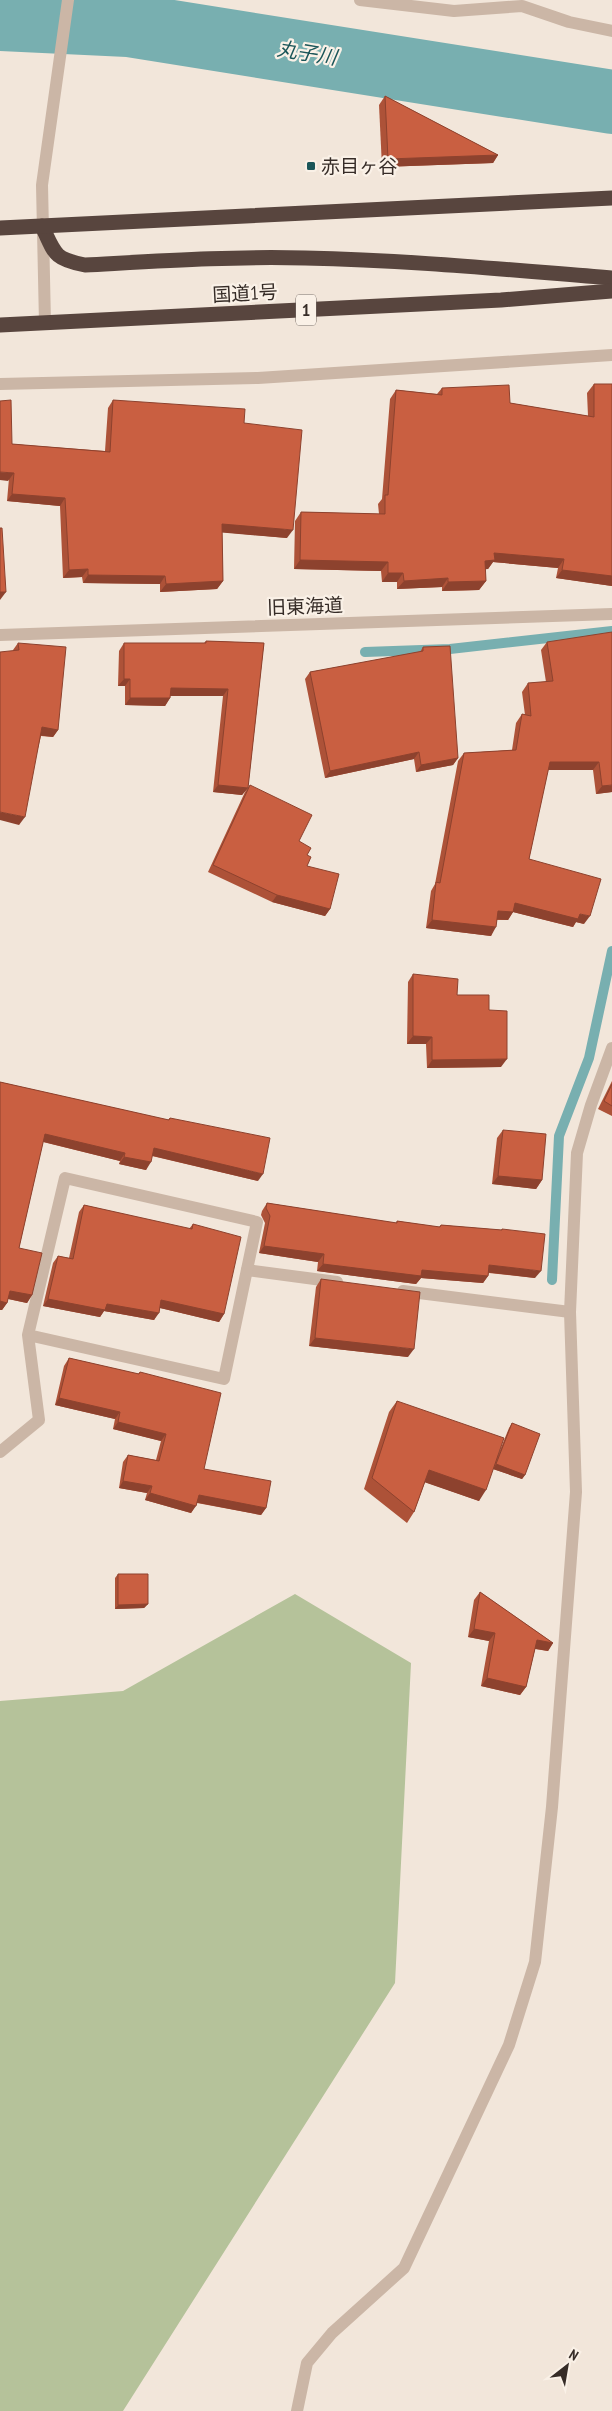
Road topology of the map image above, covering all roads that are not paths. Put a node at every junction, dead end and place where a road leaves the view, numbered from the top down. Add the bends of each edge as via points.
1 (68, 0) edge
2 (360, 0) edge
3 (522, 3) edge
4 (612, 31) edge
5 (612, 198) edge
6 (42, 226) junction
7 (0, 228) edge
8 (612, 278) edge
9 (612, 292) edge
10 (45, 324) junction
11 (0, 325) edge
12 (612, 355) edge
13 (0, 384) edge
14 (612, 614) edge
15 (0, 635) edge
16 (612, 1048) edge
17 (247, 1270) junction
18 (345, 1283) edge
19 (394, 1290) edge
20 (570, 1312) junction
21 (28, 1336) junction
22 (0, 1452) edge
23 (297, 2411) edge

1 - 6 street via 42,185
2 - 3 street via 454,10
3 - 4 street via 569,22
5 - 6 highway
6 - 7 highway
6 - 8 highway via 54,250 64,261 86,265 238,258 384,260
6 - 10 street
9 - 10 highway, 国道1号 / 1
10 - 11 highway, 国道1号 / 1
12 - 13 street via 258,378
14 - 15 street, 旧東海道
16 - 20 street via 577,1153
17 - 18 street
17 - 21 street via 224,1379
17 - 21 street via 257,1222 65,1178
19 - 20 street
20 - 23 street via 576,1492 552,1807 534,1962 509,2045 408,2261 332,2334 307,2363
21 - 22 street via 39,1420

